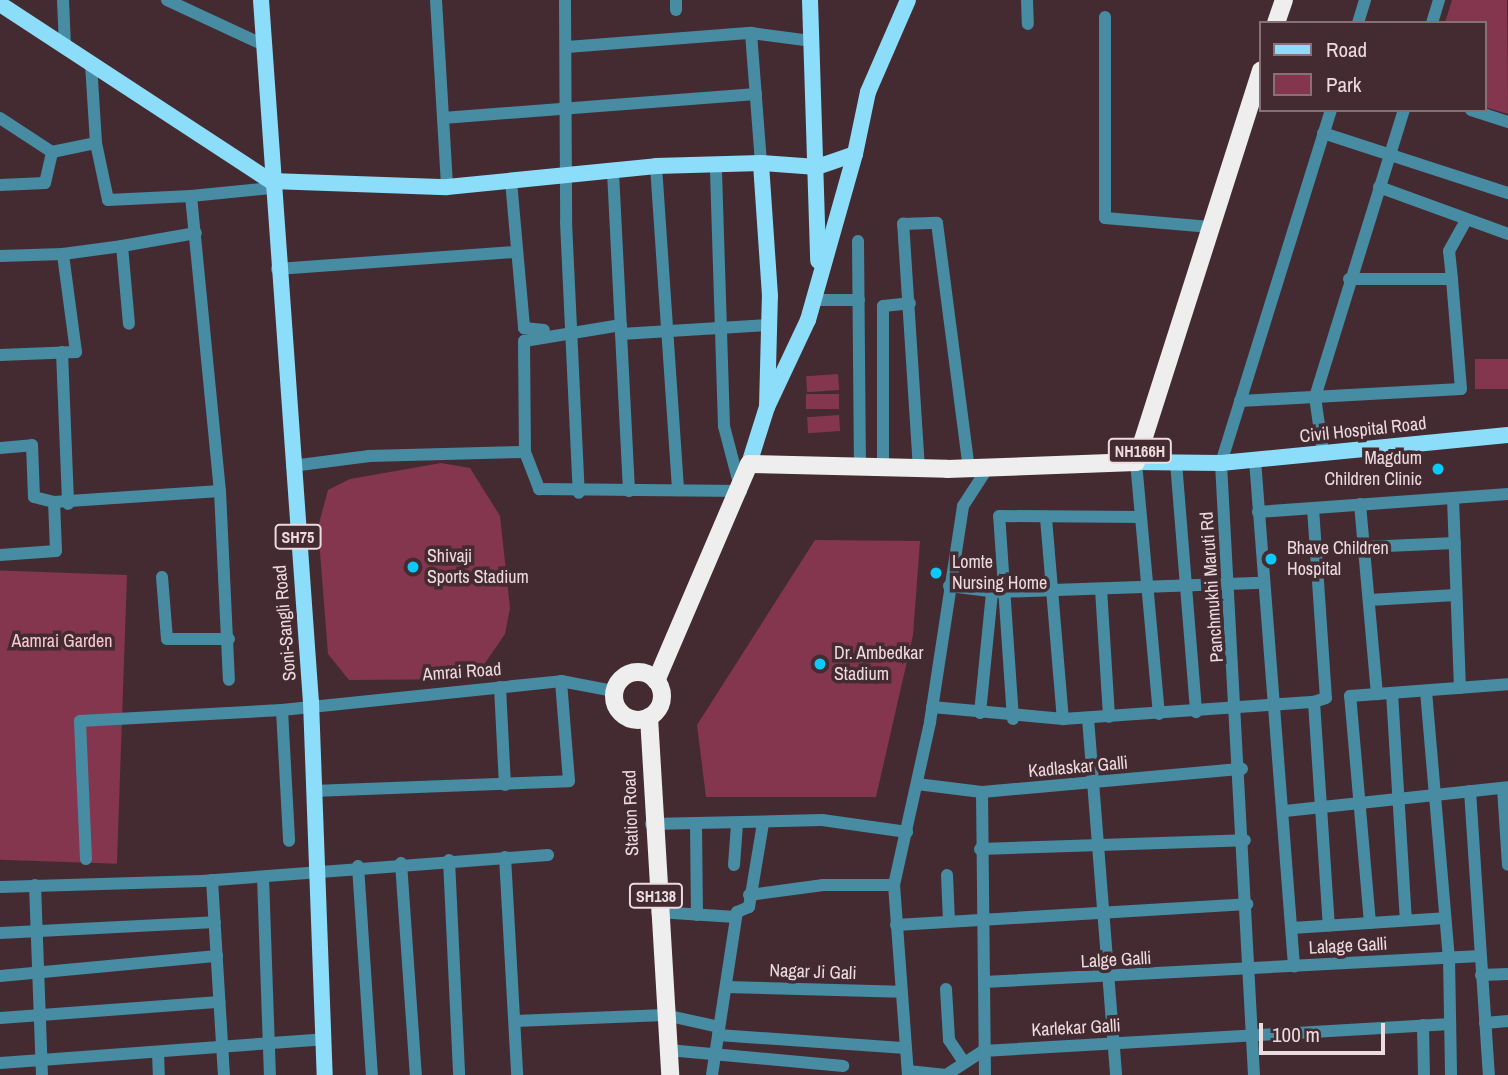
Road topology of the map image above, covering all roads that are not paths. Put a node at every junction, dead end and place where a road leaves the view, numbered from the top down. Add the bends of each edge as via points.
1 (63, 0) edge
2 (167, 0) edge
3 (261, 0) edge
4 (436, 0) edge
5 (565, 0) edge
6 (810, 0) edge
7 (908, 0) edge
8 (1027, 0) edge
9 (1283, 0) edge
10 (1365, 0) edge
11 (1439, 0) edge
12 (0, 4) edge
13 (1105, 17) dead end
14 (1277, 21) edge
15 (1359, 21) edge
16 (1433, 21) edge
17 (1028, 24) dead end
18 (751, 33) junction
19 (812, 41) junction
20 (264, 45) junction
21 (65, 46) junction
22 (567, 47) junction
23 (91, 63) junction
24 (1260, 73) edge
25 (755, 94) junction
26 (565, 107) junction
27 (1330, 112) edge
28 (1403, 112) edge
29 (1477, 112) edge
30 (0, 118) edge
31 (443, 118) junction
32 (1508, 122) edge
33 (1323, 133) junction
34 (96, 144) junction
35 (51, 152) junction
36 (855, 154) junction
37 (1390, 155) junction
38 (761, 163) junction
39 (656, 166) junction
40 (716, 166) junction
41 (817, 167) junction
42 (613, 172) junction
43 (566, 176) junction
44 (511, 181) junction
45 (271, 184) junction
46 (0, 185) edge
47 (446, 187) junction
48 (1379, 187) junction
49 (1508, 193) edge
50 (191, 196) junction
51 (1466, 219) junction
52 (1211, 227) junction
53 (196, 233) junction
54 (1508, 234) edge
55 (858, 241) dead end
56 (122, 246) junction
57 (515, 252) junction
58 (63, 254) junction
59 (0, 256) edge
60 (277, 270) junction
61 (818, 277) junction
62 (1349, 279) junction
63 (1452, 279) junction
64 (813, 300) junction
65 (859, 300) junction
66 (910, 303) junction
67 (129, 324) dead end
68 (768, 325) junction
69 (718, 329) junction
70 (621, 330) junction
71 (572, 331) junction
72 (668, 332) junction
73 (62, 352) junction
74 (0, 355) edge
75 (1315, 397) junction
76 (1240, 401) junction
77 (767, 407) junction
78 (1508, 435) edge
79 (0, 448) edge
80 (525, 452) junction
81 (1322, 453) junction
82 (1255, 460) junction
83 (1136, 462) junction
84 (1176, 463) junction
85 (1221, 463) junction
86 (749, 464) junction
87 (292, 466) junction
88 (860, 467) junction
89 (883, 468) junction
90 (919, 469) junction
91 (968, 469) junction
92 (987, 469) junction
93 (678, 490) junction
94 (629, 491) junction
95 (741, 491) junction
96 (220, 492) junction
97 (579, 493) junction
98 (1508, 494) edge
99 (1453, 498) junction
100 (54, 502) junction
101 (68, 504) junction
102 (1360, 504) junction
103 (1313, 508) junction
104 (1258, 512) junction
105 (1141, 517) junction
106 (1046, 518) junction
107 (1455, 543) junction
108 (1364, 547) junction
109 (0, 555) edge
110 (162, 577) dead end
111 (1262, 583) junction
112 (1230, 584) junction
113 (948, 586) junction
114 (1185, 586) junction
115 (1147, 588) junction
116 (1101, 589) junction
117 (997, 592) junction
118 (1052, 592) junction
119 (1457, 595) junction
120 (1368, 600) junction
121 (229, 639) junction
122 (229, 680) dead end
123 (561, 681) junction
124 (656, 681) junction
125 (1508, 684) edge
126 (500, 687) junction
127 (1460, 688) junction
128 (614, 691) junction
129 (1426, 691) junction
130 (1392, 693) junction
131 (1377, 694) junction
132 (1350, 696) junction
133 (1320, 700) junction
134 (311, 702) junction
135 (1274, 705) junction
136 (932, 707) junction
137 (1238, 708) junction
138 (282, 710) junction
139 (1196, 712) junction
140 (980, 713) junction
141 (1159, 715) junction
142 (649, 717) junction
143 (1109, 717) junction
144 (1088, 718) junction
145 (1013, 719) junction
146 (1063, 719) junction
147 (1242, 769) junction
148 (917, 784) junction
149 (505, 785) junction
150 (1093, 785) junction
151 (1505, 788) edge
152 (313, 791) junction
153 (1470, 791) junction
154 (982, 792) junction
155 (1435, 794) junction
156 (1398, 798) junction
157 (1359, 802) junction
158 (1321, 806) junction
159 (1285, 811) junction
160 (763, 823) junction
161 (652, 824) junction
162 (696, 824) junction
163 (737, 824) junction
164 (906, 832) junction
165 (1245, 840) junction
166 (289, 841) dead end
167 (1098, 846) junction
168 (980, 849) junction
169 (548, 855) dead end
170 (505, 857) junction
171 (86, 859) dead end
172 (449, 860) junction
173 (401, 863) junction
174 (734, 865) dead end
175 (1508, 865) edge
176 (358, 866) junction
177 (317, 868) junction
178 (947, 875) dead end
179 (263, 877) junction
180 (212, 880) junction
181 (35, 885) junction
182 (894, 886) junction
183 (0, 887) edge
184 (749, 901) junction
185 (1247, 904) junction
186 (657, 912) junction
187 (1104, 912) junction
188 (697, 915) junction
189 (736, 917) junction
190 (1445, 918) junction
191 (984, 919) junction
192 (1406, 920) junction
193 (949, 921) junction
194 (215, 922) junction
195 (1370, 922) junction
196 (896, 925) junction
197 (1329, 925) junction
198 (1292, 928) junction
199 (37, 932) junction
200 (0, 933) edge
201 (217, 956) junction
202 (1480, 956) junction
203 (1449, 958) junction
204 (1294, 967) junction
205 (1250, 969) junction
206 (1508, 974) edge
207 (38, 975) junction
208 (1481, 975) junction
209 (0, 976) edge
210 (1109, 979) junction
211 (984, 982) junction
212 (726, 987) junction
213 (946, 989) dead end
214 (900, 992) junction
215 (219, 1002) junction
216 (665, 1014) junction
217 (0, 1018) edge
218 (40, 1018) junction
219 (515, 1021) junction
220 (1508, 1021) edge
221 (1485, 1023) junction
222 (1450, 1024) junction
223 (1423, 1025) junction
224 (719, 1031) junction
225 (1253, 1034) junction
226 (324, 1039) junction
227 (268, 1042) junction
228 (1114, 1044) junction
229 (222, 1045) junction
230 (906, 1048) junction
231 (668, 1049) junction
232 (983, 1051) junction
233 (158, 1052) junction
234 (715, 1056) junction
235 (964, 1062) junction
236 (0, 1063) edge
237 (843, 1066) dead end
238 (42, 1069) edge
239 (908, 1073) edge
240 (159, 1075) edge
241 (224, 1075) edge
242 (270, 1075) edge
243 (325, 1075) edge
244 (372, 1075) edge
245 (415, 1075) edge
246 (459, 1075) edge
247 (517, 1075) edge
248 (670, 1075) edge
249 (712, 1075) edge
250 (985, 1075) edge
251 (1116, 1075) edge
252 (1254, 1075) edge
253 (1424, 1075) edge
254 (1451, 1075) edge
255 (1489, 1075) edge

1 - 21 street
2 - 20 street
3 - 20 main road, Soni-Sangli Road / SH75
4 - 31 street
5 - 22 street
6 - 19 main road
7 - 36 main road via 868,92
8 - 17 street
9 - 14 highway
10 - 15 street
11 - 16 street
12 - 21 main road
13 - 52 street via 1105,218
18 - 19 street
18 - 22 street
18 - 25 street
19 - 41 main road
20 - 45 main road, Soni-Sangli Road / SH75
21 - 23 main road
22 - 26 street
23 - 34 street
23 - 45 main road
24 - 52 highway, NH166H
25 - 26 street
25 - 38 street
26 - 31 street
26 - 43 street
27 - 33 street
28 - 37 street
29 - 32 street
30 - 35 street
31 - 47 street
33 - 37 street
33 - 76 street
34 - 35 street
34 - 50 street via 108,200
35 - 46 street via 45,183
36 - 41 main road
36 - 61 main road
37 - 48 street
37 - 49 street
38 - 40 main road
38 - 41 main road
38 - 68 main road
39 - 40 main road
39 - 42 main road
39 - 72 street
40 - 69 street
41 - 61 main road
42 - 43 main road
42 - 70 street
43 - 44 main road
43 - 71 street
44 - 47 main road
44 - 57 street
45 - 47 main road
45 - 50 street
45 - 60 main road, Soni-Sangli Road / SH75
48 - 51 street
48 - 62 street
50 - 53 street
51 - 54 street
51 - 63 street via 1449,251
52 - 83 highway, NH166H
53 - 56 street
53 - 96 street
55 - 65 street
56 - 58 street
56 - 67 street
57 - 60 street
57 - 71 street via 524,328
58 - 59 street
58 - 73 street via 76,352
60 - 87 main road, Soni-Sangli Road / SH75
61 - 64 main road
62 - 63 street
62 - 75 street
63 - 75 street via 1461,389
64 - 65 street
64 - 77 main road
65 - 88 street
66 - 89 street via 883,306
66 - 90 street
66 - 91 street via 903,224 937,223
68 - 69 street
68 - 77 main road
69 - 72 street
69 - 95 street via 724,426
70 - 71 street
70 - 72 street
70 - 94 street
71 - 80 street via 524,341
71 - 97 street
72 - 93 street
73 - 74 street
73 - 101 street
75 - 76 street
75 - 81 street
76 - 85 street
77 - 86 main road
78 - 81 main road, Civil Hospital Road
79 - 100 street via 32,445 34,497
80 - 87 street via 369,456
80 - 97 street via 540,489
81 - 82 main road, Civil Hospital Road
82 - 85 main road, Civil Hospital Road
82 - 104 street
83 - 84 main road, Civil Hospital Road
83 - 92 highway, NH166H
83 - 105 street
84 - 85 main road, Civil Hospital Road
84 - 114 street
85 - 112 street, Panchmukhi Maruti Rd
86 - 88 highway, NH166H
86 - 95 highway
87 - 134 main road, Soni-Sangli Road / SH75
88 - 89 highway, NH166H
89 - 90 highway, NH166H
90 - 91 highway, NH166H
91 - 92 highway, NH166H
92 - 113 street via 963,506
93 - 94 street
93 - 95 street
94 - 97 street
95 - 124 highway
96 - 101 street
96 - 121 street
98 - 99 street
99 - 102 street
99 - 107 street
100 - 101 street
100 - 109 street via 56,551
102 - 103 street
102 - 108 street
103 - 104 street
103 - 133 street
104 - 111 street
105 - 106 street
105 - 115 street
106 - 117 street via 999,516
106 - 118 street
107 - 108 street
107 - 119 street
108 - 120 street
110 - 121 street via 167,639
111 - 112 street
111 - 135 street
112 - 114 street
112 - 137 street, Panchmukhi Maruti Rd
113 - 117 street
113 - 136 street
114 - 115 street
114 - 139 street
115 - 116 street
115 - 141 street
116 - 118 street
116 - 143 street
117 - 118 street
117 - 140 street
117 - 145 street
118 - 146 street
119 - 120 street
119 - 127 street
120 - 131 street
121 - 122 street
123 - 126 street, Amrai Road
123 - 128 street, Amrai Road
123 - 149 street via 569,781
124 - 128 highway via 634,672
124 - 142 highway via 660,704
125 - 127 street
126 - 134 street, Amrai Road
126 - 149 street
127 - 129 street
128 - 142 highway via 622,714
129 - 130 street
129 - 155 street
130 - 131 street
130 - 156 street
131 - 132 street
132 - 133 street
132 - 157 street
133 - 135 street
133 - 158 street
134 - 138 street, Amrai Road
134 - 152 main road, Soni-Sangli Road / SH75
135 - 137 street
135 - 159 street
136 - 140 street
136 - 148 street
137 - 139 street
137 - 147 street, Panchmukhi Maruti Rd
138 - 166 street
138 - 171 street, Amrai Road via 80,721
139 - 141 street
140 - 145 street
141 - 143 street
142 - 161 highway, Station Road / SH138
143 - 144 street
144 - 146 street
144 - 150 street
145 - 146 street
147 - 150 street, Kadlaskar Galli
147 - 165 street, Panchmukhi Maruti Rd
148 - 154 street, Kadlaskar Galli
148 - 164 street
149 - 152 street
150 - 154 street, Kadlaskar Galli
150 - 167 street
151 - 153 street
151 - 175 street
152 - 177 main road, Soni-Sangli Road / SH75
153 - 155 street
153 - 202 street
154 - 168 street
155 - 156 street
155 - 190 street
156 - 157 street
156 - 192 street
157 - 158 street
157 - 195 street
158 - 159 street
158 - 197 street
159 - 198 street
160 - 163 street
160 - 164 street via 822,820
160 - 184 street
161 - 162 street
161 - 186 highway, Station Road / SH138
162 - 163 street
162 - 188 street
163 - 174 street
164 - 182 street
165 - 167 street
165 - 185 street, Panchmukhi Maruti Rd
167 - 168 street
167 - 187 street
168 - 191 street
169 - 170 street
170 - 172 street
170 - 219 street
172 - 173 street
172 - 246 street
173 - 176 street
173 - 245 street
176 - 177 street
176 - 244 street
177 - 179 street
177 - 226 main road, Soni-Sangli Road / SH75
178 - 193 street
179 - 180 street
179 - 227 street
180 - 181 street
180 - 194 street
181 - 183 street
181 - 199 street
182 - 184 street via 823,885
182 - 196 street
184 - 189 street
185 - 187 street
185 - 205 street, Panchmukhi Maruti Rd
186 - 188 street
186 - 216 highway, Station Road / SH138
187 - 191 street
187 - 210 street
188 - 189 street
189 - 212 street
190 - 192 street
190 - 203 street
191 - 193 street
191 - 211 street
192 - 195 street
193 - 196 street
194 - 199 street
194 - 201 street
195 - 197 street
196 - 214 street
197 - 198 street
198 - 204 street
199 - 200 street
199 - 207 street
201 - 207 street
201 - 215 street
202 - 203 street, Lalage Galli
202 - 208 street
203 - 204 street, Lalage Galli
203 - 222 street
204 - 205 street, Lalage Galli
205 - 210 street, Lalge Galli
205 - 225 street, Panchmukhi Maruti Rd
206 - 208 street
207 - 209 street
207 - 218 street
208 - 221 street
210 - 211 street, Lalge Galli
210 - 228 street
211 - 232 street
212 - 214 street, Nagar Ji Gali
212 - 224 street
213 - 235 street via 949,1040
214 - 230 street
215 - 218 street
215 - 229 street
216 - 219 street
216 - 224 street
216 - 231 highway, Station Road / SH138
217 - 218 street
218 - 238 street
219 - 247 street
220 - 221 street
221 - 255 street
222 - 223 street, Karlekar Galli
222 - 254 street
223 - 225 street, Karlekar Galli
223 - 253 street
224 - 230 street
224 - 234 street
225 - 228 street, Karlekar Galli
225 - 252 street, Panchmukhi Maruti Rd
226 - 227 street
226 - 243 main road, Soni-Sangli Road / SH75
227 - 229 street
227 - 242 street
228 - 232 street, Karlekar Galli
228 - 251 street
229 - 233 street
229 - 241 street
230 - 239 street
231 - 234 street
231 - 248 highway, Station Road / SH138
232 - 235 street, Karlekar Galli
232 - 250 street
233 - 238 street
233 - 240 street
234 - 237 street
234 - 249 street
235 - 239 street, Karlekar Galli via 946,1075
236 - 238 street

